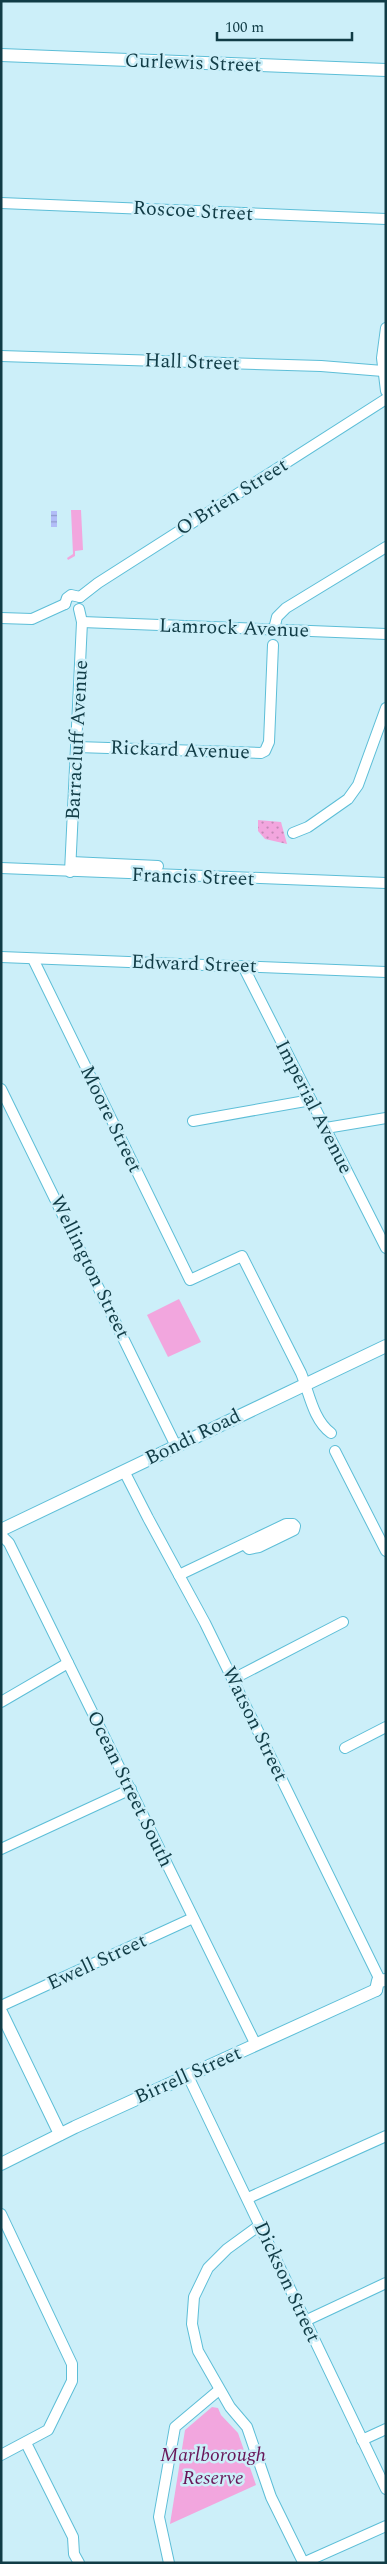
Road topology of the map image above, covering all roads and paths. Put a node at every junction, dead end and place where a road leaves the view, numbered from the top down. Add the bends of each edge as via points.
1 (1, 54) edge
2 (386, 70) edge
3 (1, 202) edge
4 (386, 220) edge
5 (386, 328) edge
6 (1, 356) edge
7 (382, 371) junction
8 (386, 391) edge
9 (386, 399) edge
10 (386, 547) edge
11 (80, 597) junction
12 (65, 604) junction
13 (79, 609) junction
14 (1, 618) edge
15 (82, 622) junction
16 (274, 630) junction
17 (386, 634) edge
18 (273, 645) dead end
19 (386, 708) edge
20 (77, 747) junction
21 (293, 833) dead end
22 (158, 866) dead end
23 (71, 867) junction
24 (1, 868) edge
25 (386, 883) edge
26 (1, 957) edge
27 (33, 959) junction
28 (243, 966) junction
29 (386, 972) edge
30 (1, 1089) edge
31 (311, 1100) junction
32 (386, 1118) edge
33 (193, 1121) dead end
34 (326, 1128) junction
35 (386, 1248) edge
36 (386, 1346) edge
37 (304, 1384) junction
38 (331, 1433) dead end
39 (176, 1446) junction
40 (335, 1451) dead end
41 (124, 1471) junction
42 (1, 1530) edge
43 (1, 1535) edge
44 (245, 1545) dead end
45 (386, 1550) edge
46 (179, 1575) junction
47 (343, 1622) dead end
48 (68, 1663) junction
49 (233, 1679) junction
50 (1, 1702) edge
51 (386, 1727) edge
52 (345, 1748) dead end
53 (131, 1789) junction
54 (1, 1849) edge
55 (193, 1918) junction
56 (382, 1986) edge
57 (1, 2006) edge
58 (1, 2012) edge
59 (256, 2045) junction
60 (188, 2076) junction
61 (60, 2134) junction
62 (386, 2136) edge
63 (1, 2164) edge
64 (248, 2198) junction
65 (1, 2214) edge
66 (260, 2225) junction
67 (386, 2284) edge
68 (305, 2320) junction
69 (219, 2390) junction
70 (386, 2429) edge
71 (362, 2440) junction
72 (26, 2443) junction
73 (1, 2455) edge
74 (386, 2489) edge
75 (386, 2526) edge
76 (79, 2563) edge
77 (169, 2563) edge
78 (303, 2563) edge

1 - 2 main road, Curlewis Street
3 - 4 street, Roscoe Street
5 - 7 street
6 - 7 street, Hall Street via 321,366
7 - 8 street
9 - 11 street, O'Brien Street
10 - 16 street via 286,608 277,617
11 - 12 street via 71,594
11 - 13 street
12 - 13 street via 70,610
12 - 14 street via 32,619
13 - 15 street, Barracluff Avenue
15 - 16 street, Lamrock Avenue
15 - 20 street, Barracluff Avenue
16 - 17 street, Lamrock Avenue
18 - 20 street, Rickard Avenue via 269,742 265,751
19 - 21 street via 358,785 348,799 308,827
20 - 23 street, Barracluff Avenue
22 - 23 street, Francis Street
23 - 24 street, Francis Street
23 - 25 street, Francis Street
26 - 27 street, Edward Street
27 - 28 street, Edward Street
27 - 37 street, Moore Street via 190,1280 242,1256
28 - 29 street, Edward Street
28 - 31 street, Imperial Avenue
30 - 39 street, Wellington Street
31 - 33 street
31 - 34 street, Imperial Avenue
32 - 34 street
34 - 35 street, Imperial Avenue
36 - 37 main road, Bondi Road
37 - 38 street via 322,1423
37 - 39 main road, Bondi Road
39 - 41 main road, Bondi Road
40 - 45 street
41 - 42 main road, Bondi Road
41 - 46 street, Watson Street
43 - 48 street, Ocean Street South via 9,1543
44 - 46 street
46 - 49 street, Watson Street
47 - 49 street
48 - 50 street
48 - 53 street, Ocean Street South
49 - 56 street, Watson Street
51 - 52 street
53 - 54 street
53 - 55 street, Ocean Street South
55 - 57 street, Ewell Street
55 - 59 street, Ocean Street South
56 - 59 main road, Birrell Street
58 - 61 main road
59 - 60 main road, Birrell Street
60 - 61 main road, Birrell Street
60 - 64 street, Dickson Street
61 - 63 main road, Birrell Street
62 - 64 street
64 - 66 street, Dickson Street
65 - 72 street via 72,2364 72,2382 48,2430
66 - 68 street, Dickson Street
66 - 69 street via 215,2260 204,2274 194,2297 195,2343
67 - 68 street
68 - 71 street, Dickson Street
69 - 77 street via 175,2426 159,2517
69 - 78 street via 247,2427 271,2497
70 - 71 street
71 - 74 street, Dickson Street
72 - 73 street
72 - 76 street via 73,2537 74,2554
75 - 78 street

